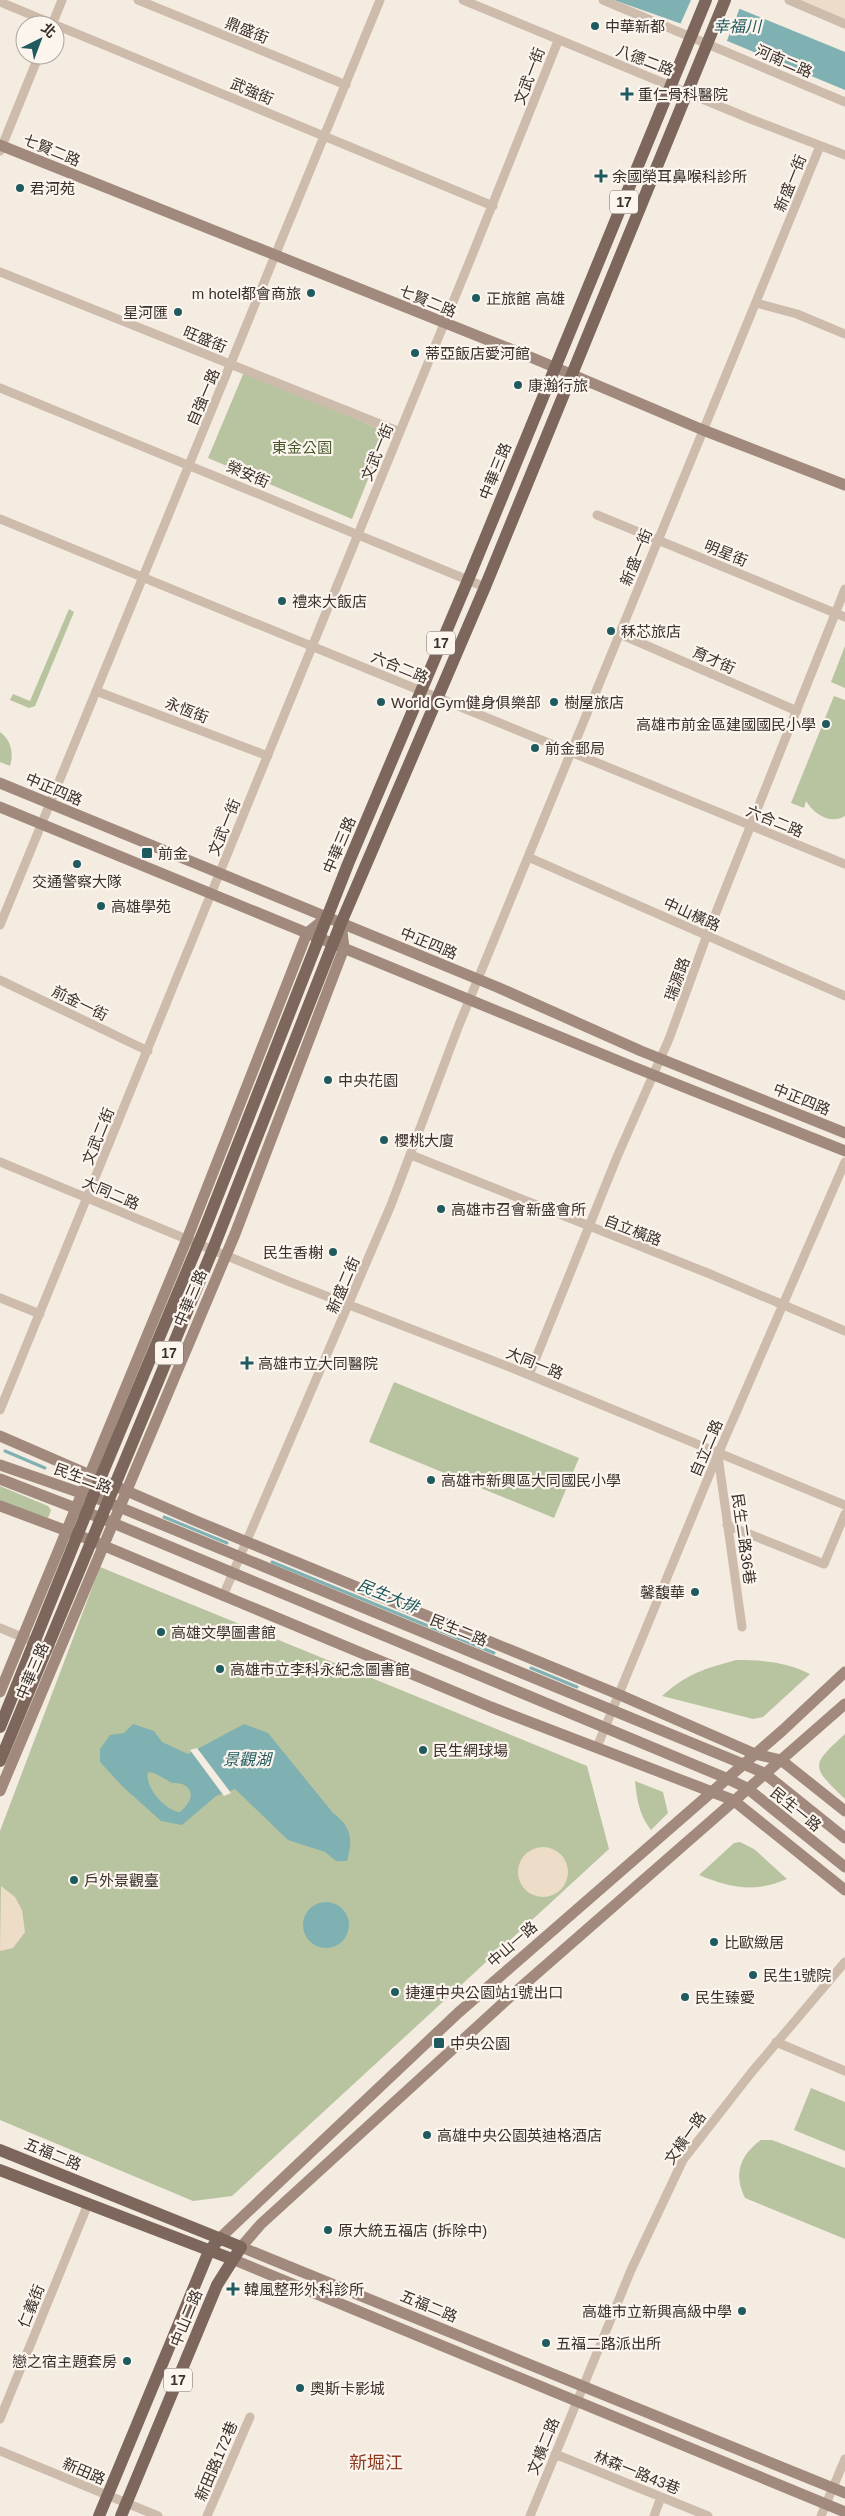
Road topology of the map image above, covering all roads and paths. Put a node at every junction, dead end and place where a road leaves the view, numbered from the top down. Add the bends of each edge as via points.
1 (62, 0) edge
2 (138, 0) edge
3 (380, 0) edge
4 (463, 0) edge
5 (603, 0) edge
6 (706, 0) edge
7 (725, 0) edge
8 (789, 0) edge
9 (0, 2) edge
10 (31, 15) edge
11 (56, 15) edge
12 (845, 24) edge
13 (65, 29) edge
14 (691, 36) junction
15 (558, 41) junction
16 (707, 44) junction
17 (35, 65) edge
18 (672, 85) junction
19 (346, 86) junction
20 (689, 92) junction
21 (845, 102) edge
22 (325, 137) junction
23 (820, 146) junction
24 (1, 147) edge
25 (845, 155) edge
26 (493, 206) junction
27 (277, 256) junction
28 (0, 272) edge
29 (756, 303) junction
30 (445, 324) junction
31 (845, 334) edge
32 (232, 365) junction
33 (554, 368) junction
34 (572, 375) junction
35 (0, 388) edge
36 (703, 430) junction
37 (400, 432) junction
38 (190, 465) junction
39 (845, 485) edge
40 (597, 515) dead end
41 (0, 519) edge
42 (359, 535) junction
43 (658, 540) junction
44 (143, 577) junction
45 (468, 580) junction
46 (485, 587) junction
47 (845, 589) edge
48 (841, 615) edge
49 (620, 634) junction
50 (313, 646) junction
51 (421, 690) junction
52 (96, 691) junction
53 (439, 697) junction
54 (797, 712) junction
55 (571, 753) junction
56 (268, 756) junction
57 (0, 783) edge
58 (49, 804) junction
59 (0, 807) edge
60 (40, 823) junction
61 (751, 826) junction
62 (528, 857) junction
63 (845, 864) edge
64 (220, 873) junction
65 (212, 894) junction
66 (327, 917) junction
67 (340, 923) junction
68 (0, 925) edge
69 (307, 933) junction
70 (707, 935) junction
71 (320, 938) junction
72 (338, 945) junction
73 (0, 980) edge
74 (478, 980) junction
75 (845, 996) edge
76 (470, 999) junction
77 (148, 1051) junction
78 (660, 1058) junction
79 (653, 1076) junction
80 (845, 1133) edge
81 (845, 1151) edge
82 (411, 1155) junction
83 (0, 1162) edge
84 (845, 1162) edge
85 (87, 1198) junction
86 (589, 1227) junction
87 (186, 1239) junction
88 (199, 1244) junction
89 (213, 1249) junction
90 (226, 1255) junction
91 (0, 1298) edge
92 (349, 1305) junction
93 (783, 1305) junction
94 (40, 1314) junction
95 (845, 1331) edge
96 (529, 1375) junction
97 (0, 1410) edge
98 (0, 1436) edge
99 (718, 1454) junction
100 (0, 1465) edge
101 (94, 1477) junction
102 (0, 1479) edge
103 (113, 1485) junction
104 (127, 1491) junction
105 (81, 1492) junction
106 (93, 1497) junction
107 (106, 1502) junction
108 (845, 1505) edge
109 (0, 1506) edge
110 (74, 1508) junction
111 (120, 1508) junction
112 (87, 1513) junction
113 (845, 1514) edge
114 (101, 1518) junction
115 (114, 1524) junction
116 (727, 1525) junction
117 (65, 1530) junction
118 (78, 1535) junction
119 (92, 1541) junction
120 (246, 1542) junction
121 (104, 1546) junction
122 (239, 1558) junction
123 (232, 1574) junction
124 (223, 1596) junction
125 (742, 1627) dead end
126 (0, 1628) edge
127 (40, 1645) junction
128 (845, 1672) edge
129 (0, 1692) edge
130 (620, 1695) junction
131 (845, 1704) edge
132 (613, 1710) junction
133 (0, 1727) edge
134 (605, 1729) junction
135 (597, 1747) junction
136 (755, 1754) junction
137 (781, 1760) junction
138 (0, 1761) edge
139 (743, 1764) junction
140 (764, 1773) junction
141 (726, 1778) junction
142 (747, 1788) junction
143 (0, 1791) edge
144 (711, 1791) junction
145 (733, 1800) junction
146 (845, 1811) edge
147 (845, 1838) edge
148 (845, 1867) edge
149 (845, 1890) edge
150 (845, 1962) edge
151 (776, 2042) junction
152 (844, 2069) edge
153 (0, 2150) edge
154 (0, 2170) edge
155 (88, 2204) junction
156 (220, 2238) junction
157 (241, 2247) junction
158 (209, 2251) junction
159 (232, 2259) junction
160 (582, 2387) junction
161 (576, 2402) junction
162 (250, 2417) dead end
163 (0, 2418) edge
164 (0, 2451) edge
165 (555, 2454) junction
166 (845, 2459) edge
167 (833, 2488) junction
168 (845, 2493) edge
169 (107, 2496) junction
170 (661, 2497) junction
171 (127, 2503) junction
172 (826, 2504) junction
173 (845, 2512) edge
174 (99, 2516) edge
175 (121, 2516) edge
176 (158, 2516) edge
177 (207, 2516) edge
178 (530, 2516) edge
179 (654, 2516) edge
180 (708, 2516) edge
181 (821, 2516) edge

1 - 11 street
2 - 19 street, 鼎盛街
3 - 19 street, 自強一路
4 - 15 street, 八德二路
5 - 14 street, 河南二路
6 - 14 main road, 17
7 - 16 main road, 17
8 - 12 street
9 - 10 street, 武強街
13 - 22 street, 武強街
14 - 16 street, 河南二路
14 - 18 main road, 中華三路 / 17
15 - 18 street, 八德二路
15 - 26 street, 文武一街
16 - 20 main road, 中華三路 / 17
16 - 21 street, 河南二路
17 - 24 street
18 - 20 street, 八德二路
18 - 33 main road, 中華三路 / 17
19 - 22 street, 自強一路
20 - 23 street, 八德二路
20 - 34 main road, 中華三路 / 17
22 - 26 street, 武強街
22 - 27 street, 自強一路
23 - 25 street, 八德二路
23 - 29 street, 新盛一街
24 - 27 street, 七賢二路
26 - 30 street, 文武一街
27 - 30 street, 七賢二路
27 - 32 street, 自強一路
28 - 32 street, 旺盛街
29 - 31 street via 797,314
29 - 36 street, 新盛一街
30 - 33 street, 七賢二路
30 - 37 street, 文武一街
32 - 37 street, 旺盛街
32 - 38 street, 自強一路
33 - 34 street, 七賢二路
33 - 45 main road, 中華三路 / 17
34 - 36 street, 七賢二路
34 - 46 main road, 中華三路 / 17
35 - 38 street, 榮安街
36 - 39 street, 七賢二路
36 - 43 street, 新盛一街
37 - 42 street, 文武一街
38 - 42 street, 榮安街
38 - 44 street, 自強一路
40 - 43 street, 明星街
41 - 44 street, 六合二路
42 - 45 street, 榮安街
42 - 50 street, 文武一街
43 - 48 street, 明星街
43 - 49 street, 新盛一街
44 - 50 street, 六合二路
44 - 52 street, 自強一路
45 - 46 street, 榮安街
45 - 51 main road, 中華三路 / 17
46 - 53 main road, 中華三路 / 17
47 - 48 street, 瑞源路
48 - 54 street, 瑞源路
49 - 54 street, 育才街
49 - 55 street, 新盛一街
50 - 51 street, 六合二路
50 - 56 street, 文武一街
51 - 53 street, 六合二路
51 - 66 main road, 中華三路 / 17
52 - 56 street, 永恆街
52 - 58 street, 自強一路
53 - 55 street, 六合二路
53 - 67 main road, 中華三路 / 17
54 - 61 street, 瑞源路
55 - 61 street, 六合二路
55 - 62 street, 新盛一街
56 - 64 street, 文武一街
57 - 58 street, 中正四路
58 - 60 street, 自強一路
58 - 64 street, 中正四路
59 - 60 street
60 - 65 street
60 - 68 street, 自強一路
61 - 63 street, 六合二路
61 - 70 street, 瑞源路
62 - 70 street, 中山橫路
62 - 74 street, 新盛一街
64 - 65 street, 文武二街
64 - 66 street, 中正四路
65 - 69 street
65 - 77 street, 文武二街
66 - 67 street, 中正四路
66 - 69 street, 中華三路 / 17
66 - 71 main road, 中華三路 / 17
67 - 72 main road, 中華三路 / 17
67 - 74 street, 中正四路
69 - 71 street
69 - 87 street, 中華三路 / 17
70 - 75 street, 中山橫路
70 - 78 street, 瑞源路
71 - 72 street
71 - 88 main road, 中華三路 / 17
72 - 76 street
72 - 89 main road, 中華三路 / 17
72 - 90 street, 中華三路 / 17
73 - 77 street, 前金一街
74 - 76 street, 新盛二街
74 - 78 street, 中正四路
76 - 79 street
76 - 82 street, 新盛二街
77 - 85 street, 文武二街
78 - 79 street, 瑞源路
78 - 80 street, 中正四路
79 - 81 street
79 - 86 street, 瑞源路
82 - 86 street, 自立橫路
82 - 92 street, 新盛二街
83 - 85 street, 大同二路
84 - 93 street, 自立二路
85 - 87 street, 大同二路
85 - 94 street, 文武二街
86 - 93 street, 自立橫路
86 - 96 street, 瑞源路
87 - 88 street, 大同二路
87 - 101 street, 中華三路 / 17
88 - 89 street, 大同二路
88 - 101 main road, 中華三路 / 17
89 - 90 street, 大同一路
89 - 103 main road, 中華三路 / 17
90 - 92 street, 大同一路
90 - 104 street, 中華三路 / 17
91 - 94 street
92 - 96 street, 大同一路
92 - 120 street, 新盛二街
93 - 95 street, 自立橫路
93 - 99 street, 自立二路
94 - 97 street, 文武二街
96 - 99 street, 大同一路
98 - 101 street, 民生一路
99 - 108 street, 大同一路
99 - 116 street, 民生二路36巷
99 - 130 street, 自立二路
100 - 105 street, 民生二路
101 - 103 street, 民生一路
101 - 105 street, 中華三路 / 17
101 - 106 main road, 中華三路 / 17
102 - 110 street, 民生二路
103 - 104 street, 民生一路
103 - 107 main road, 中華三路 / 17
104 - 111 street, 中華三路 / 17
104 - 120 street, 民生一路
105 - 106 street, 民生二路
105 - 110 street, 中華三路 / 17
106 - 107 street, 民生二路
106 - 112 main road, 中華三路 / 17
107 - 111 street, 民生二路
107 - 114 main road, 中華三路 / 17
109 - 117 street
110 - 112 street, 民生二路
110 - 117 street, 中華三路 / 17
111 - 115 street, 中華三路 / 17
111 - 122 street, 民生二路
112 - 114 street, 民生二路
112 - 118 main road, 中華三路 / 17
113 - 116 street via 824,1564
114 - 115 street, 民生二路
114 - 119 main road, 中華三路 / 17
115 - 121 street, 中華三路 / 17
115 - 123 street, 民生二路
116 - 125 street, 民生二路36巷
117 - 118 street
117 - 127 street, 中華三路 / 17
118 - 119 street
118 - 127 main road, 中華三路 / 17
119 - 121 street
119 - 127 main road, 中華三路 / 17
120 - 122 street, 新盛二街
120 - 130 street, 民生一路
121 - 124 street
121 - 127 street, 中華三路 / 17
122 - 123 street, 新盛二街
122 - 132 street, 民生二路
123 - 124 street, 新盛二街
123 - 134 street, 民生二路
124 - 135 street via 491,1707
126 - 127 street
127 - 129 street, 中華三路 / 17
127 - 133 main road, 中華三路 / 17
127 - 138 main road, 中華三路 / 17
127 - 143 street, 中華三路 / 17
128 - 136 street, 中山一路
130 - 132 street, 自立二路
130 - 136 street, 民生一路
131 - 137 street
132 - 134 street, 自立二路
132 - 139 street, 民生二路
134 - 135 street, 自立二路
134 - 141 street, 民生二路
135 - 144 street
136 - 137 street, 民生一路
136 - 139 street, 中山一路
137 - 140 street
137 - 146 street, 民生一路
139 - 140 street, 民生二路
139 - 141 street, 中山一路
140 - 142 street
140 - 147 street, 民生一路
141 - 142 street, 民生一路
141 - 144 street, 中山一路
142 - 145 street
142 - 148 street, 民生一路
144 - 145 street
144 - 156 street, 中山一路 via 458,2013
145 - 149 street
145 - 157 street via 506,2001 261,2224
150 - 151 street, 文橫一路
151 - 152 street
151 - 160 street, 文橫一路 via 683,2160 653,2221
153 - 156 main road, 五福二路
154 - 155 main road
155 - 158 main road
155 - 163 street, 仁義街
156 - 157 main road, 五福二路
156 - 158 main road, 中山一路 / 17
157 - 159 main road, 中山二路 / 17
157 - 160 street, 五福二路
158 - 159 main road
158 - 169 main road, 中山二路 / 17
159 - 161 street
159 - 171 main road, 中山二路 / 17 via 217,2285
160 - 161 street, 文橫二路
160 - 167 street, 五福二路
161 - 165 street, 文橫二路
161 - 172 street
162 - 177 street, 新田路172巷
164 - 169 street, 新田路
165 - 170 street, 林森一路43巷
165 - 178 street, 文橫二路
166 - 167 street
167 - 168 street, 五福二路
167 - 172 street
169 - 171 street, 新田路
169 - 174 main road, 中山二路 / 17
170 - 179 street
170 - 180 street, 林森一路43巷
171 - 175 main road, 中山二路 / 17
171 - 176 street, 新田路
172 - 173 street
172 - 181 street

